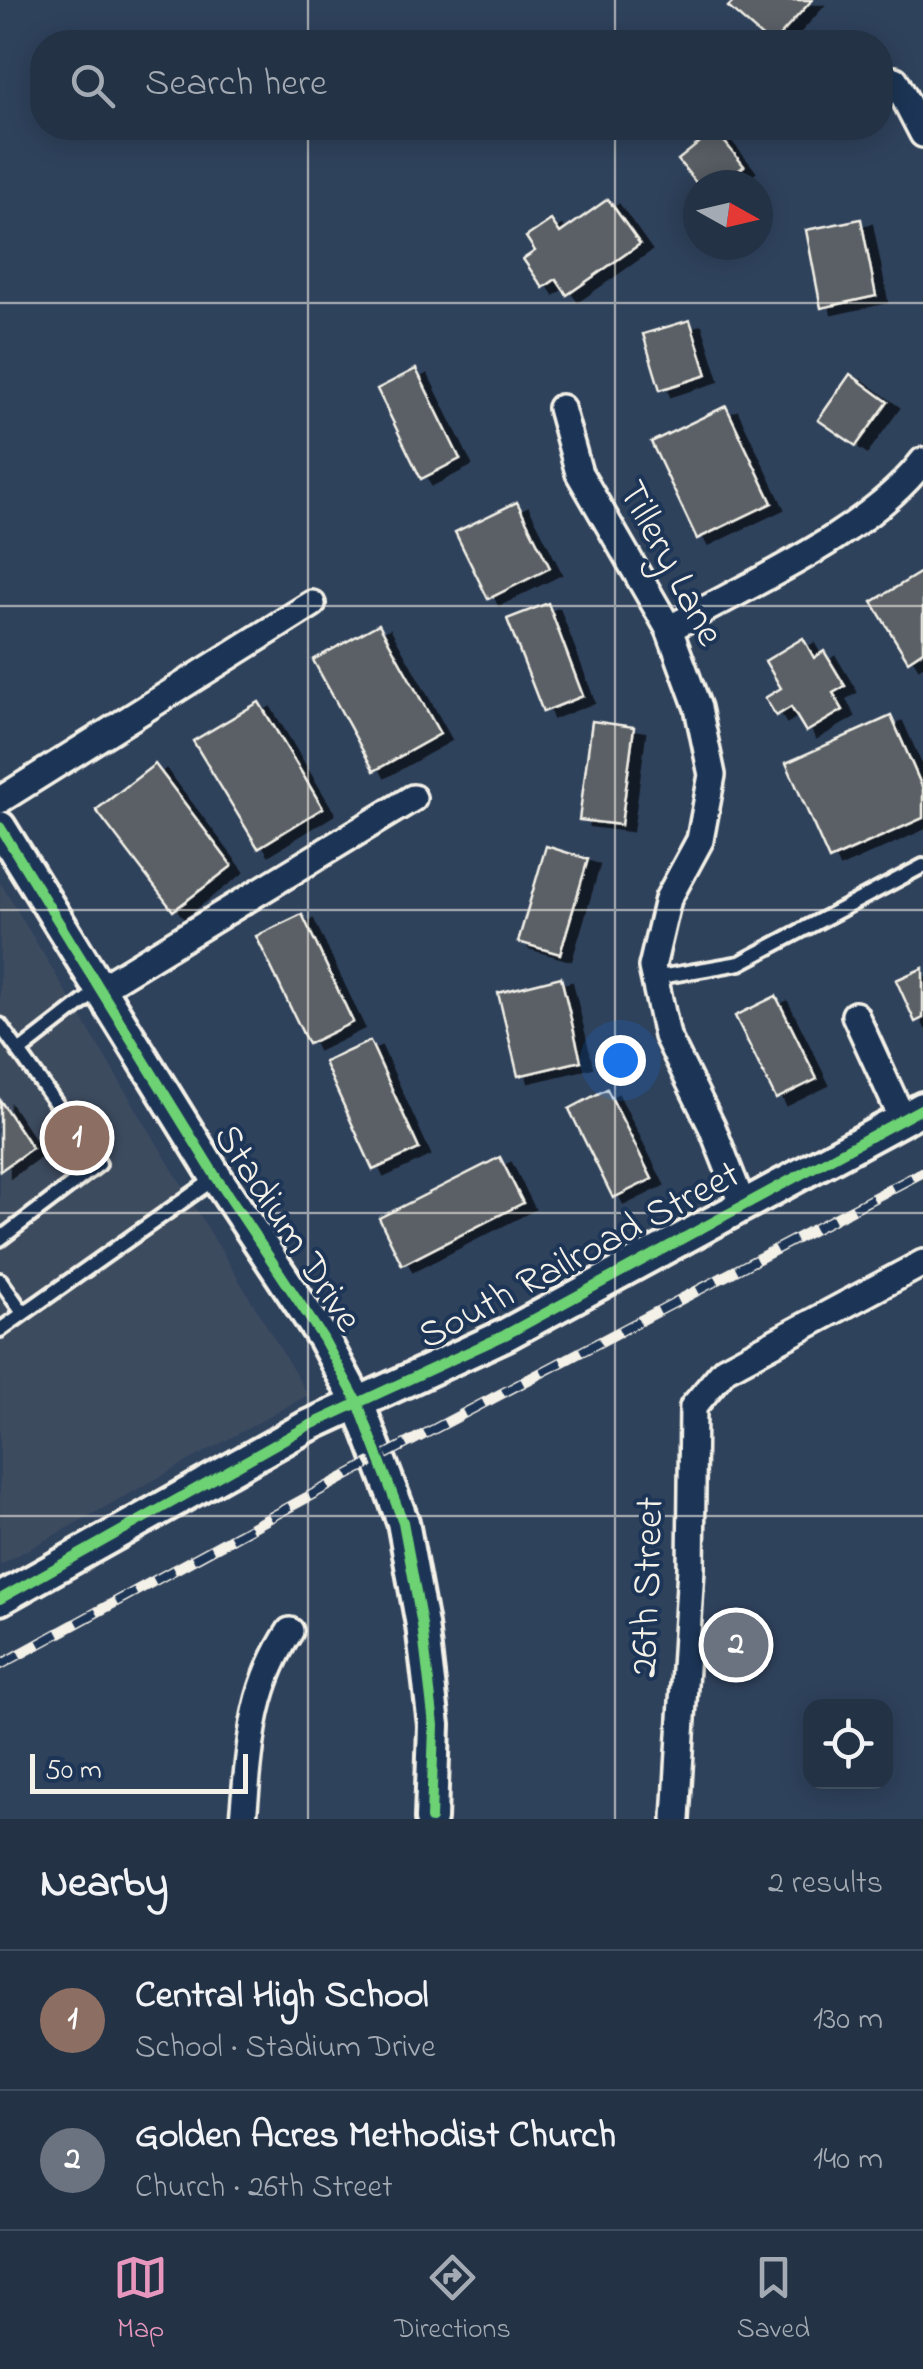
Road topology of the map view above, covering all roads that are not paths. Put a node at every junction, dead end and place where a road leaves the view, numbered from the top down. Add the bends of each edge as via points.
1 (895, 80) dead end
2 (923, 134) edge
3 (561, 408) dead end
4 (923, 461) edge
5 (312, 604) dead end
6 (669, 629) junction
7 (412, 798) dead end
8 (0, 800) edge
9 (0, 827) edge
10 (923, 866) edge
11 (654, 978) junction
12 (100, 988) junction
13 (856, 1015) dead end
14 (0, 1025) edge
15 (19, 1052) junction
16 (913, 1114) edge
17 (216, 1177) junction
18 (743, 1206) junction
19 (0, 1239) edge
20 (923, 1263) edge
21 (0, 1280) edge
22 (23, 1313) junction
23 (0, 1330) edge
24 (358, 1403) junction
25 (0, 1599) edge
26 (290, 1632) dead end
27 (243, 1819) edge
28 (431, 1819) edge
29 (676, 1819) edge

1 - 2 street
3 - 6 street, Tillery Lane via 579,473
4 - 6 street via 904,486 822,542
5 - 8 street
6 - 11 street, Tillery Lane via 698,708 712,775 700,840 668,900
7 - 12 street
9 - 12 street, Stadium Drive
10 - 11 lane via 740,962
11 - 18 street, Tillery Lane via 667,1036
12 - 15 lane
12 - 17 street, Stadium Drive
13 - 16 street
14 - 15 lane
15 - 19 lane via 99,1164
16 - 18 street, South Railroad Street
17 - 22 lane
17 - 24 street, Stadium Drive
18 - 24 street, South Railroad Street via 505,1335
20 - 29 street, 26th Street via 725,1369 693,1407 692,1568
21 - 22 lane
22 - 23 lane
24 - 25 street, South Railroad Street
24 - 28 street, Stadium Drive via 403,1522 422,1625 434,1726
26 - 27 street via 268,1664 252,1729

